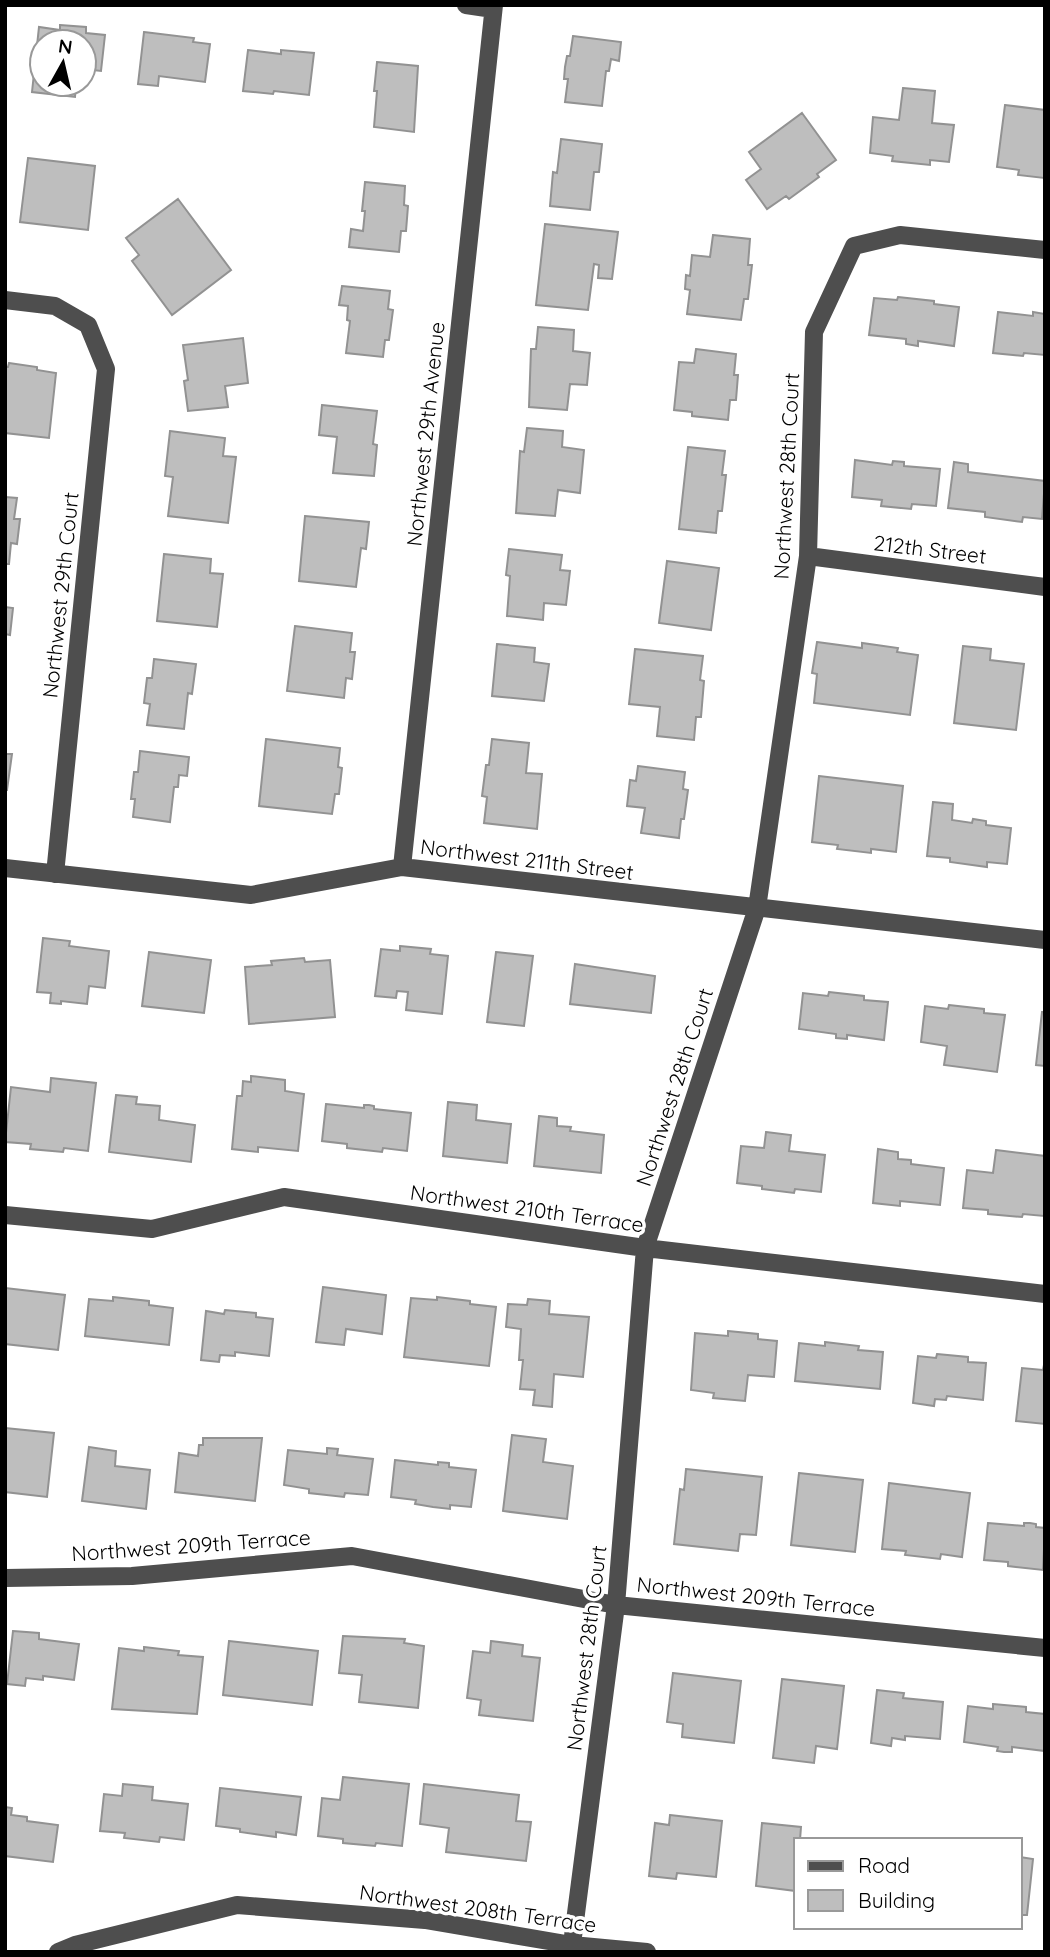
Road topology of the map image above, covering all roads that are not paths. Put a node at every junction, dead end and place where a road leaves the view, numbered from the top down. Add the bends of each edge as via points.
1 (466, 5) edge
2 (494, 7) edge
3 (1045, 250) edge
4 (5, 300) edge
5 (808, 556) junction
6 (1045, 587) edge
7 (402, 867) junction
8 (5, 868) edge
9 (55, 874) junction
10 (757, 908) junction
11 (1045, 940) edge
12 (5, 1215) edge
13 (645, 1248) junction
14 (1045, 1294) edge
15 (5, 1578) edge
16 (616, 1605) junction
17 (1045, 1648) edge
18 (571, 1948) edge
19 (58, 1952) edge
20 (647, 1952) edge

1 - 2 street
2 - 7 street, Northwest 29th Avenue
3 - 5 street, Northwest 28th Court via 901,234 854,246 814,332
4 - 9 street, Northwest 29th Court via 55,306 88,325 106,369
5 - 6 street, 212th Street
5 - 10 street, Northwest 28th Court
7 - 9 street, Northwest 211th Street via 251,895
7 - 10 street, Northwest 211th Street
8 - 9 street, Northwest 211th Street
10 - 11 street, Northwest 211th Street
10 - 13 street, Northwest 28th Court
12 - 13 street, Northwest 210th Terrace via 152,1228 284,1197
13 - 14 street, Northwest 210th Terrace
13 - 16 street, Northwest 28th Court
15 - 16 street, Northwest 209th Terrace via 132,1576 352,1556
16 - 17 street, Northwest 209th Terrace
16 - 18 street, Northwest 28th Court
18 - 19 street, Northwest 208th Terrace via 425,1920 237,1905
18 - 20 street, Northwest 208th Terrace

